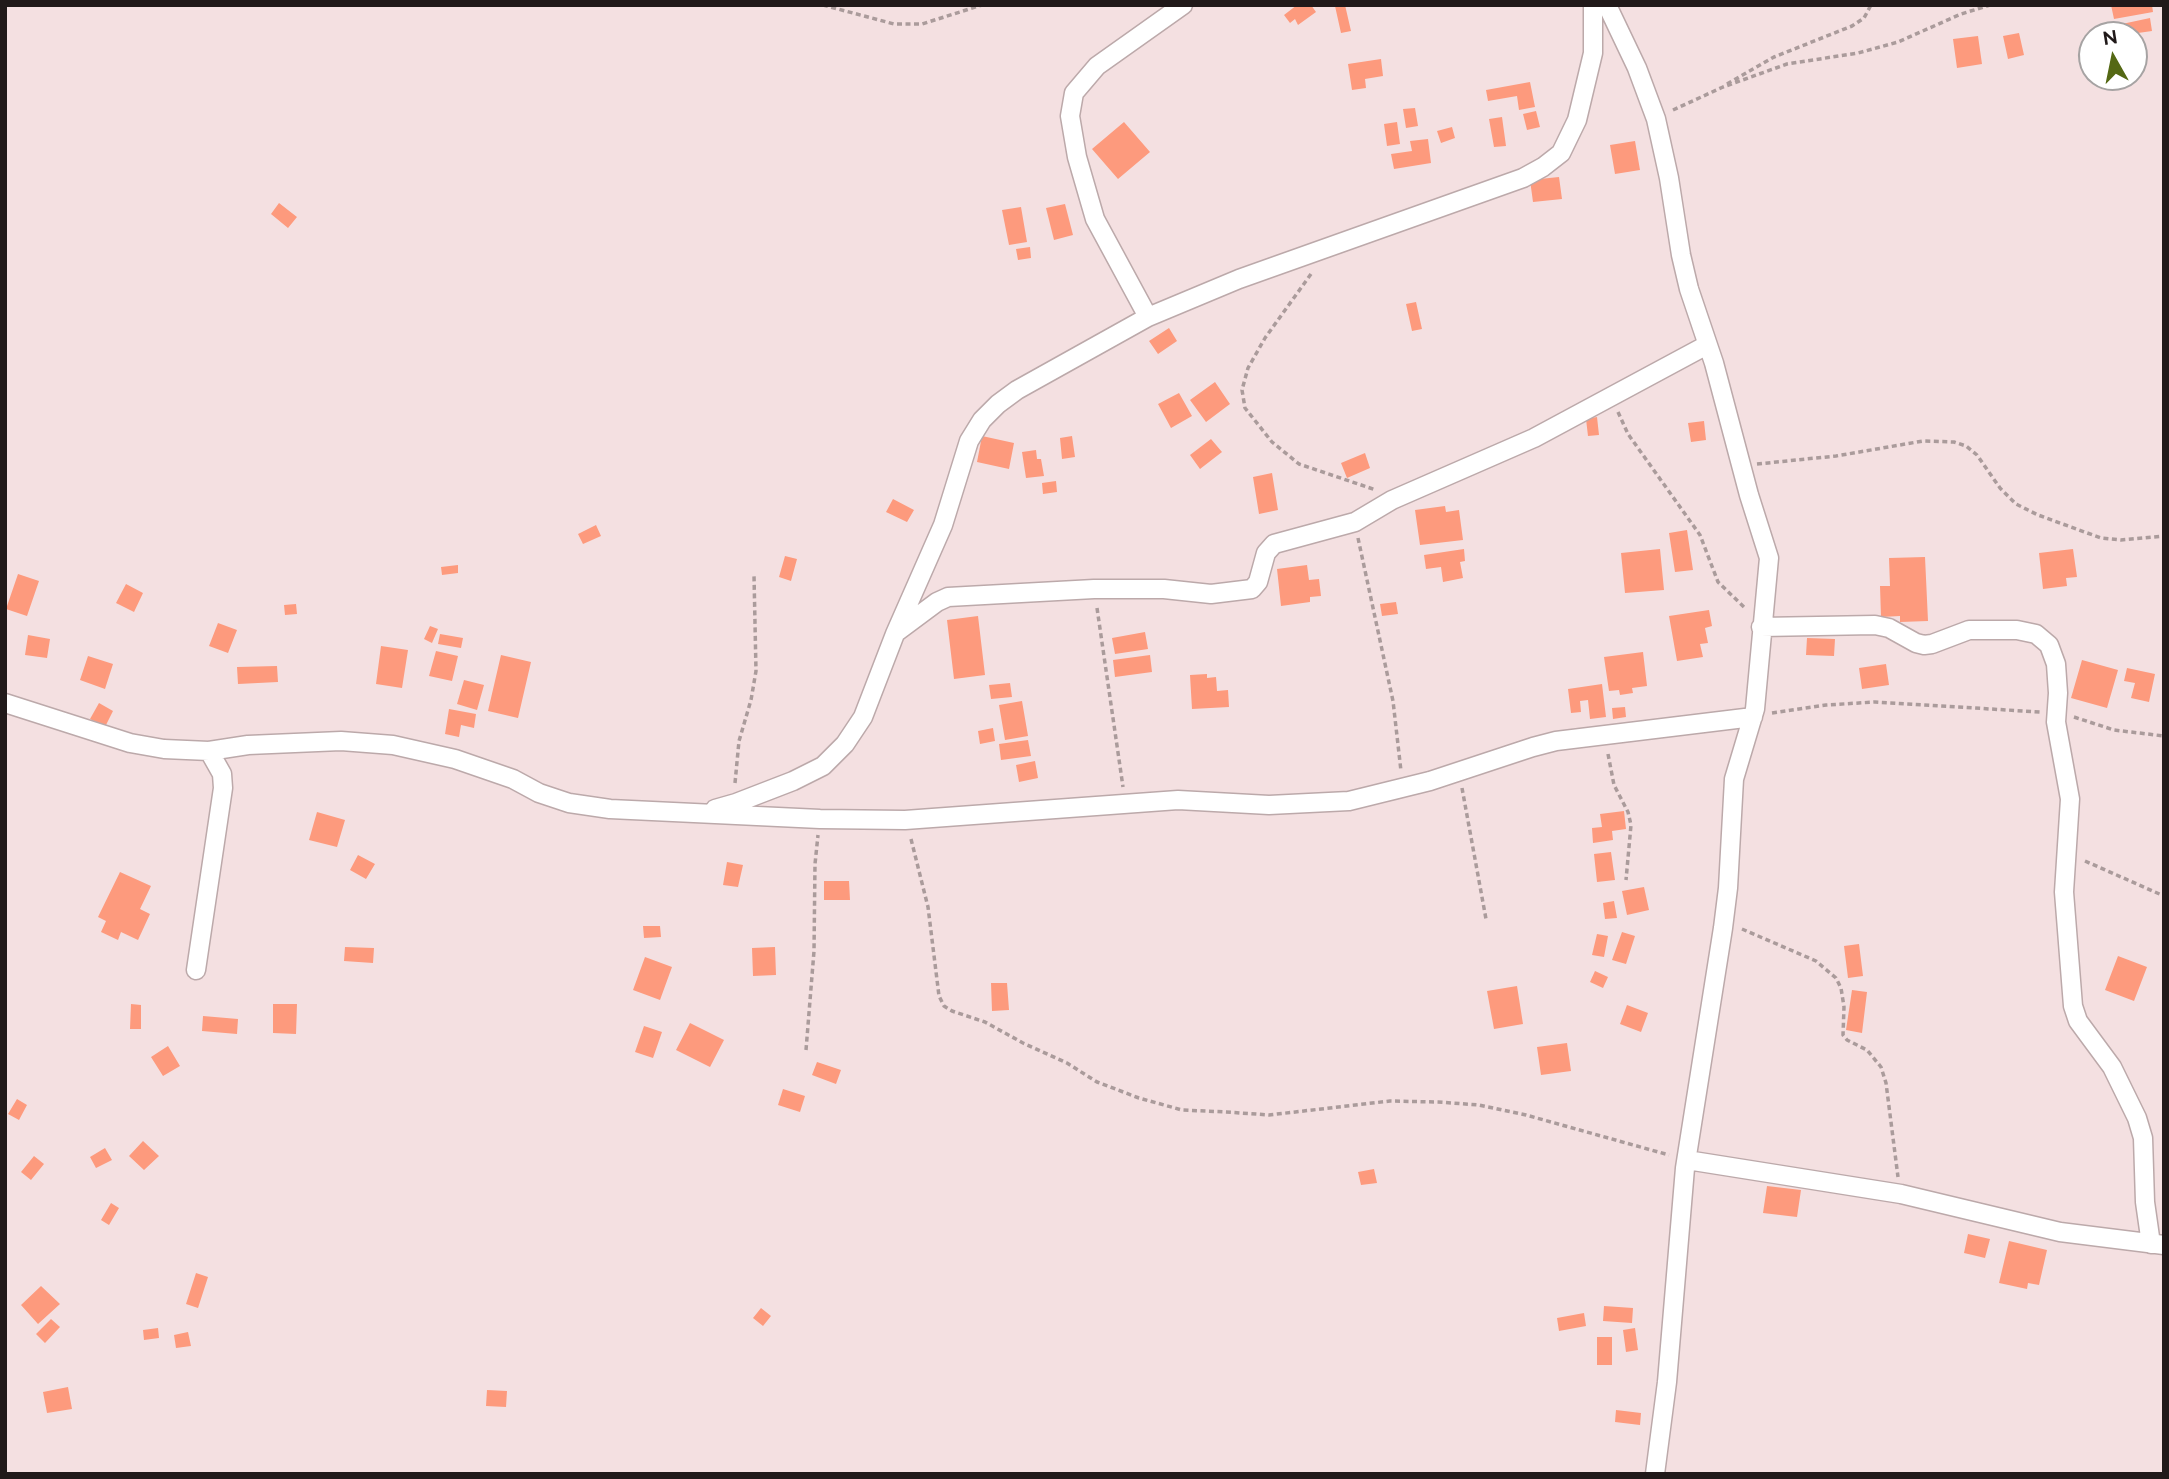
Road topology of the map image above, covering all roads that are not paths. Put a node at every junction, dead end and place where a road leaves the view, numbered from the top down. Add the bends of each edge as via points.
1 (1183, 5) edge
2 (1593, 5) edge
3 (1607, 5) edge
4 (1148, 317) junction
5 (1707, 345) junction
6 (1761, 627) junction
7 (895, 634) junction
8 (5, 703) edge
9 (1754, 713) junction
10 (209, 751) junction
11 (698, 813) junction
12 (196, 970) dead end
13 (1687, 1160) junction
14 (2157, 1245) edge
15 (1655, 1474) edge

1 - 4 street via 1097,66 1074,93 1070,116 1095,219
2 - 4 street via 1593,53 1577,120 1561,153 1543,167
3 - 5 street via 1656,119 1681,255
4 - 7 street via 1017,390 982,420 969,441 943,525
5 - 6 street via 1769,558
5 - 7 street via 1534,438 1392,500 1355,522 1275,544 1266,553 1252,589 1211,594 1094,589 948,597
6 - 9 street
6 - 14 street via 1875,625 1924,645 1969,630 2017,630 2036,634 2049,645 2056,664 2058,733 2070,799 2064,892 2073,1006 2078,1021 2112,1067 2137,1118 2143,1139 2145,1202
7 - 11 street via 863,717 823,765 736,803
8 - 10 street via 130,743
9 - 11 street via 1533,747 1349,801 1269,805 1178,800 905,820
9 - 13 street via 1734,779 1728,888
10 - 11 street via 341,741 393,745 513,779 569,803
10 - 12 street via 222,774 223,788
13 - 14 street via 1902,1194 2035,1227
13 - 15 street

